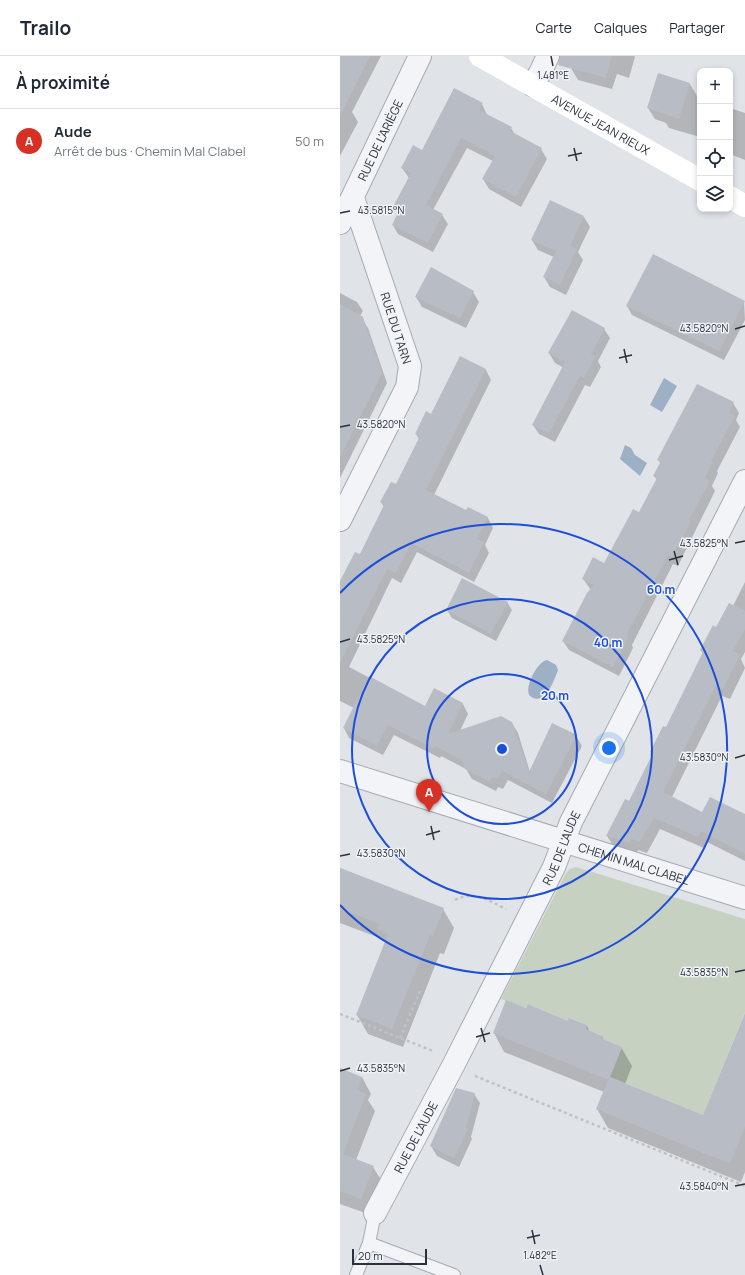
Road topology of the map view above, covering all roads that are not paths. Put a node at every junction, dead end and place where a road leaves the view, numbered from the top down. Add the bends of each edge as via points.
1 (420, 56) edge
2 (480, 56) edge
3 (548, 56) edge
4 (532, 85) junction
5 (697, 178) edge
6 (353, 198) junction
7 (733, 199) edge
8 (745, 206) edge
9 (340, 223) edge
10 (745, 481) edge
11 (340, 520) edge
12 (340, 771) edge
13 (564, 840) junction
14 (745, 898) edge
15 (375, 1213) joint
16 (369, 1243) junction
17 (356, 1275) edge
18 (454, 1275) edge

1 - 6 street, RUE DE L'ARIÈGE
2 - 4 main road, AVENUE JEAN RIEUX
3 - 4 street
4 - 5 main road, AVENUE JEAN RIEUX
6 - 9 street, RUE DE L'ARIÈGE
6 - 11 street, RUE DU TARN via 410,366 407,387
7 - 8 main road
10 - 13 street, RUE DE L'AUDE via 570,822
12 - 13 street, CHEMIN MAL CLABEL
13 - 14 street, CHEMIN MAL CLABEL
13 - 15 street, RUE DE L'AUDE via 554,867
15 - 16 lane
16 - 17 lane
16 - 18 lane

